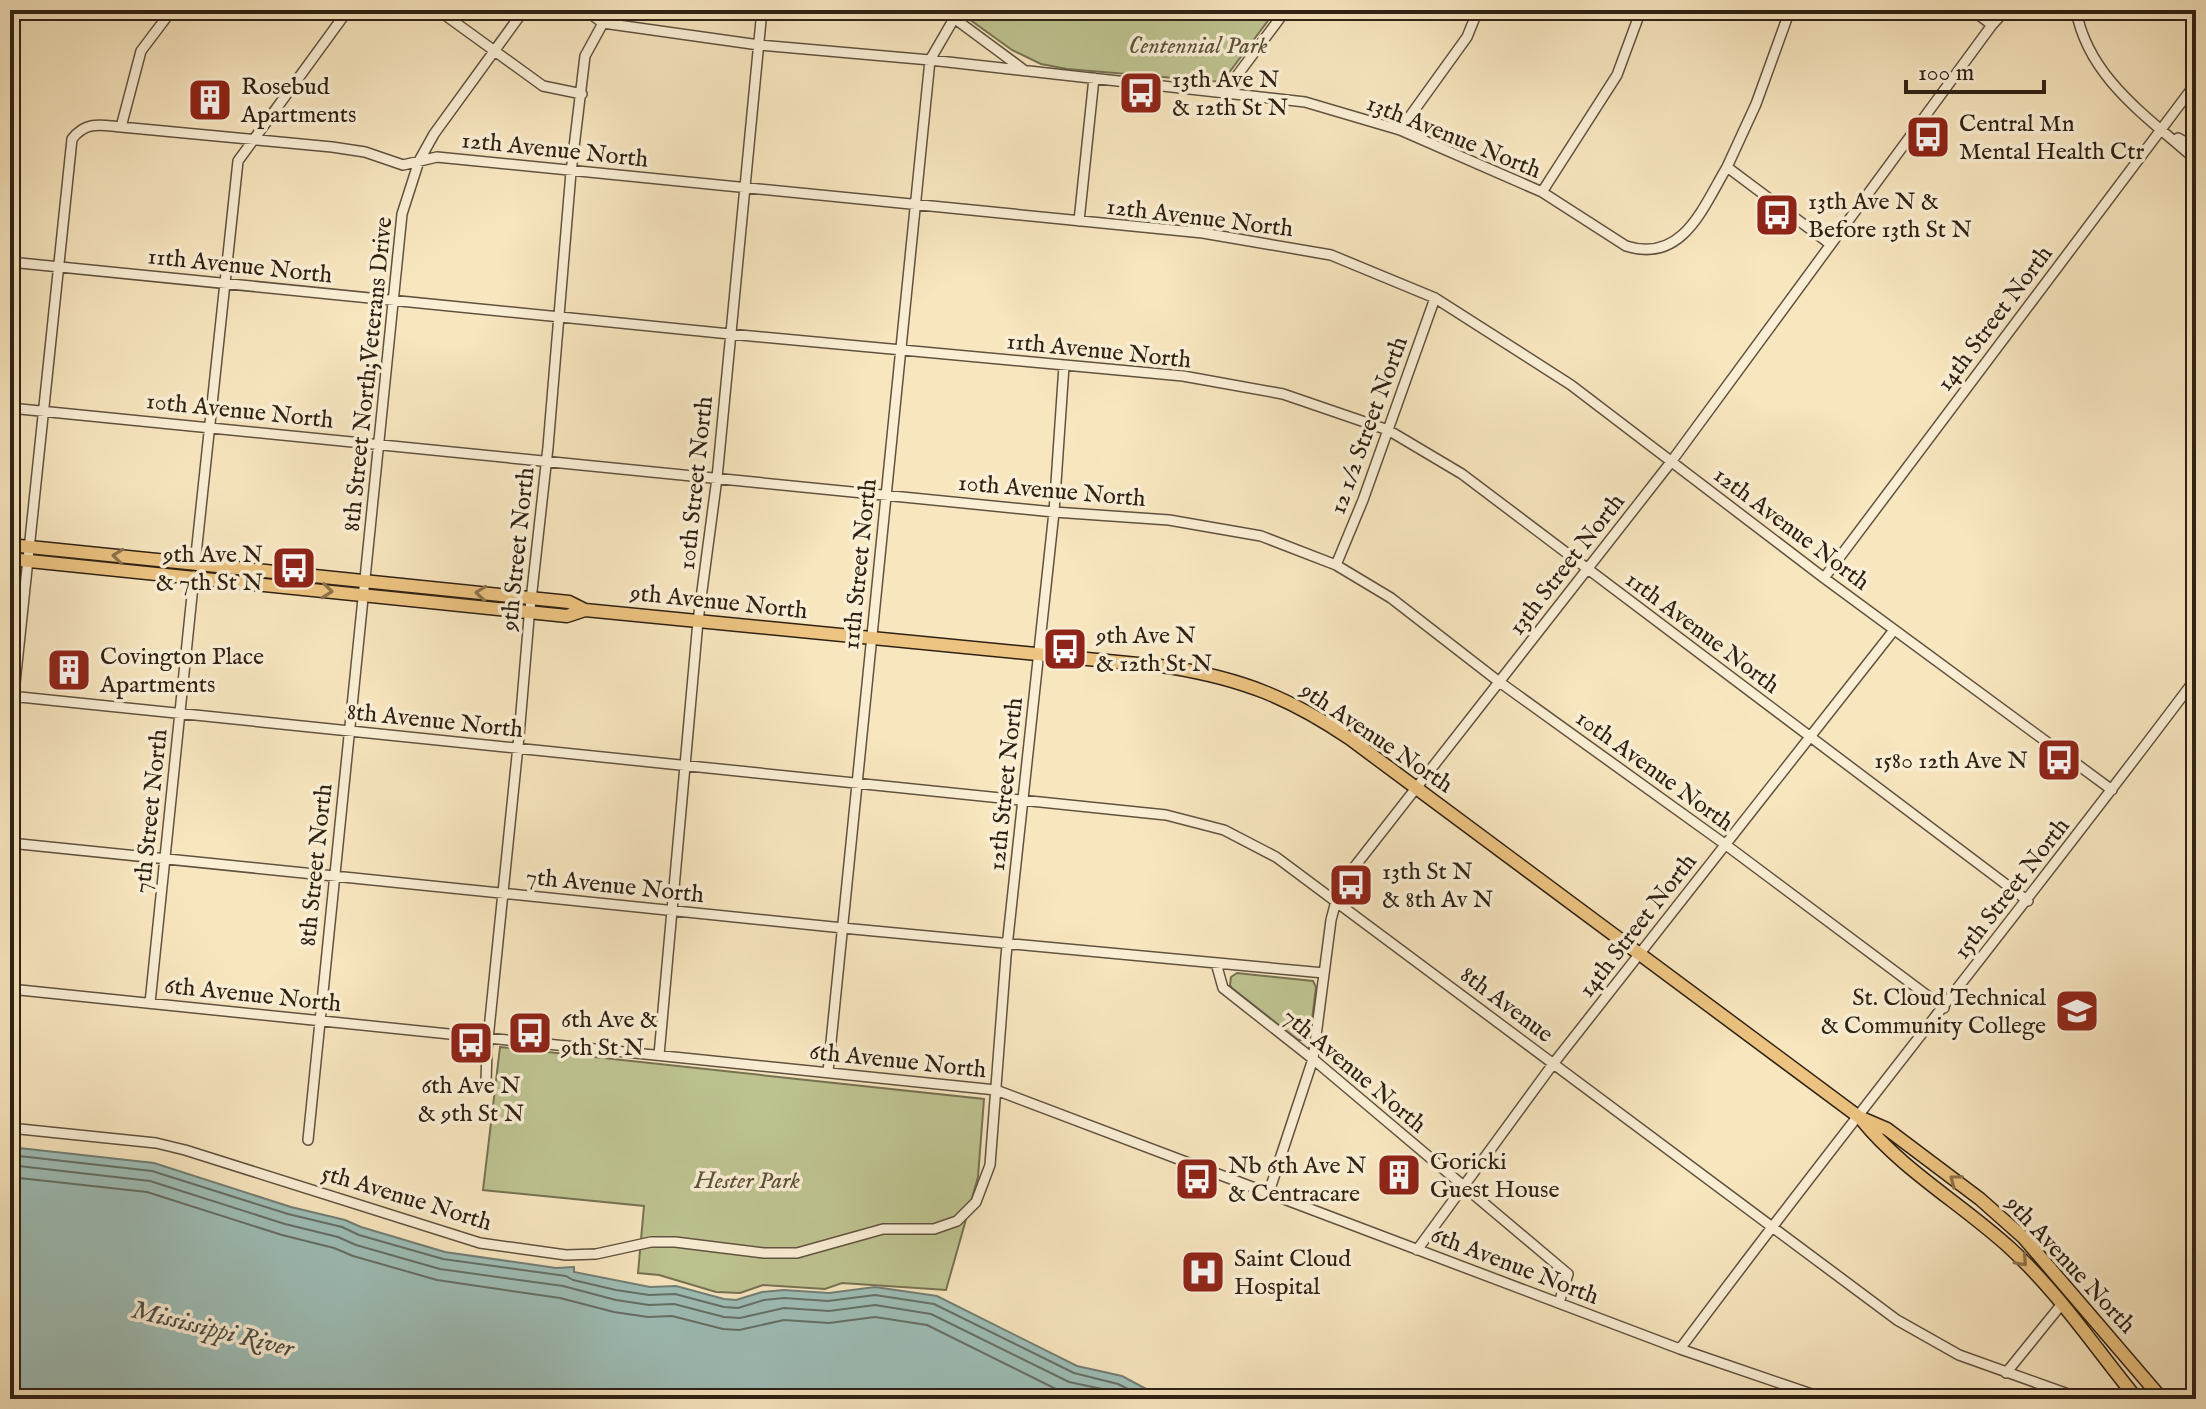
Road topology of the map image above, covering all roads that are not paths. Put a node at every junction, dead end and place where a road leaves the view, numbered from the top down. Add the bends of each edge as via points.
1 (172, 10) edge
2 (348, 10) edge
3 (438, 10) edge
4 (524, 10) edge
5 (585, 10) edge
6 (762, 10) edge
7 (943, 10) edge
8 (1286, 10) edge
9 (1478, 10) edge
10 (1641, 10) edge
11 (1790, 10) edge
12 (1972, 10) edge
13 (2006, 10) edge
14 (2076, 10) edge
15 (956, 14) edge
16 (603, 23) junction
17 (1992, 25) junction
18 (759, 45) junction
19 (494, 51) junction
20 (930, 60) junction
21 (1026, 70) junction
22 (1094, 78) junction
23 (2196, 83) edge
24 (1224, 93) junction
25 (582, 94) junction
26 (121, 127) junction
27 (2161, 128) junction
28 (1400, 130) junction
29 (254, 139) junction
30 (2196, 148) edge
31 (2196, 160) edge
32 (419, 161) junction
33 (1727, 167) junction
34 (571, 172) junction
35 (744, 189) junction
36 (1542, 192) junction
37 (916, 206) junction
38 (1079, 221) junction
39 (1830, 244) junction
40 (10, 262) edge
41 (59, 267) junction
42 (225, 283) junction
43 (1435, 298) junction
44 (395, 300) junction
45 (557, 316) junction
46 (730, 334) junction
47 (901, 350) junction
48 (1064, 366) junction
49 (10, 408) edge
50 (44, 411) junction
51 (210, 428) junction
52 (1388, 430) junction
53 (379, 444) junction
54 (547, 461) junction
55 (1671, 462) junction
56 (717, 478) junction
57 (886, 495) junction
58 (1054, 512) junction
59 (10, 545) edge
60 (29, 554) junction
61 (10, 559) edge
62 (1336, 565) junction
63 (1588, 569) junction
64 (195, 570) junction
65 (1824, 578) junction
66 (364, 588) junction
67 (530, 605) junction
68 (698, 621) junction
69 (1894, 630) junction
70 (871, 638) junction
71 (1039, 654) junction
72 (2196, 678) edge
73 (1498, 681) junction
74 (12, 697) edge
75 (180, 714) junction
76 (10, 731) edge
77 (349, 731) junction
78 (1811, 738) junction
79 (518, 748) junction
80 (686, 766) junction
81 (855, 783) junction
82 (1415, 788) junction
83 (2112, 790) junction
84 (1024, 800) junction
85 (10, 843) edge
86 (1726, 845) junction
87 (165, 859) junction
88 (334, 876) junction
89 (502, 894) junction
90 (1336, 901) junction
91 (2028, 901) junction
92 (672, 911) junction
93 (842, 928) junction
94 (1007, 943) junction
95 (1640, 955) junction
96 (1216, 963) junction
97 (1324, 973) junction
98 (10, 989) edge
99 (150, 1003) junction
100 (1944, 1008) junction
101 (319, 1020) junction
102 (488, 1038) junction
103 (659, 1055) junction
104 (1313, 1059) junction
105 (1553, 1064) junction
106 (828, 1072) junction
107 (486, 1083) dead end
108 (996, 1090) junction
109 (1859, 1117) junction
110 (10, 1128) edge
111 (308, 1140) dead end
112 (1463, 1187) junction
113 (1269, 1192) junction
114 (976, 1202) joint
115 (1774, 1226) junction
116 (1417, 1250) junction
117 (1559, 1303) junction
118 (2061, 1305) junction
119 (1680, 1349) junction
120 (2006, 1373) junction
121 (1826, 1399) edge
122 (2082, 1399) edge
123 (2137, 1399) edge
124 (2162, 1399) edge

1 - 26 street via 141,51
2 - 29 street, 7th Street North
3 - 19 street
4 - 19 street, 8th Street North;Veterans Drive
5 - 16 street
6 - 18 street, 10th Street North
7 - 15 street
8 - 24 street
9 - 28 street via 1467,37
10 - 36 street via 1617,75
11 - 33 street, 13th Avenue North
12 - 17 street
13 - 17 street, 13th Street North
14 - 27 street via 2080,31 2108,82
15 - 20 street
15 - 21 street
16 - 18 street, 13th Avenue North
16 - 25 street, 9th Street North via 585,56
17 - 39 street, 13th Street North
18 - 20 street, 13th Avenue North
18 - 35 street, 10th Street North
19 - 25 street via 543,86
19 - 32 street, 8th Street North;Veterans Drive
20 - 21 street, 13th Avenue North
20 - 37 street, 11th Street North
21 - 22 street, 13th Avenue North
22 - 24 street, 13th Avenue North
22 - 38 street
23 - 27 street, 14th Street North
24 - 28 street, 13th Avenue North via 1305,102
25 - 34 street, 9th Street North
26 - 29 street, 12th Avenue North
26 - 41 street, 12th Avenue North via 90,126 72,139
27 - 30 street
27 - 31 street
27 - 65 street, 14th Street North
28 - 36 street, 13th Avenue North
29 - 32 street, 12th Avenue North via 365,152 403,165
29 - 42 street, 7th Street North via 238,161
32 - 34 street, 12th Avenue North via 437,157
32 - 44 street, 8th Street North;Veterans Drive via 402,214
33 - 36 street, 13th Avenue North via 1691,227 1659,249 1626,246
33 - 39 street
34 - 35 street, 12th Avenue North
34 - 45 street, 9th Street North
35 - 37 street, 12th Avenue North
35 - 46 street, 10th Street North
37 - 38 street, 12th Avenue North
37 - 47 street, 11th Street North
38 - 43 street, 12th Avenue North via 1205,233 1331,255
39 - 55 street, 13th Street North
40 - 41 street, 11th Avenue North
41 - 42 street, 11th Avenue North
41 - 50 street, 12th Avenue North
42 - 44 street, 11th Avenue North
42 - 51 street, 7th Street North
43 - 52 street, 12 1/2 Street North
43 - 55 street, 12th Avenue North via 1571,385
44 - 45 street, 11th Avenue North
44 - 53 street, 8th Street North;Veterans Drive
45 - 46 street, 11th Avenue North
45 - 54 street, 9th Street North
46 - 47 street, 11th Avenue North
46 - 56 street, 10th Street North
47 - 48 street, 11th Avenue North
47 - 57 street, 11th Street North
48 - 52 street, 11th Avenue North via 1183,376 1283,394
48 - 58 street, 12th Street North
49 - 50 street, 10th Avenue North
50 - 51 street, 10th Avenue North
50 - 60 street, 12th Avenue North
51 - 53 street, 10th Avenue North
51 - 64 street, 7th Street North
52 - 62 street, 12 1/2 Street North
52 - 63 street, 11th Avenue North via 1462,474
53 - 54 street, 10th Avenue North
53 - 66 street, 8th Street North;Veterans Drive
54 - 56 street, 10th Avenue North
54 - 67 street, 9th Street North
55 - 63 street, 13th Street North
55 - 65 street, 12th Avenue North
56 - 57 street, 10th Avenue North
56 - 68 street, 10th Street North
57 - 58 street, 10th Avenue North
57 - 70 street, 11th Street North
58 - 62 street, 10th Avenue North via 1169,520 1261,536
58 - 71 street, 12th Street North
59 - 60 main road, 9th Avenue North
60 - 61 main road, 9th Avenue North
60 - 64 main road, 9th Avenue North
60 - 74 street, 12th Avenue North
62 - 73 street, 10th Avenue North via 1391,598
63 - 73 street, 13th Street North
63 - 78 street, 11th Avenue North
64 - 66 main road, 9th Avenue North
64 - 75 street, 7th Street North
65 - 69 street, 12th Avenue North
66 - 67 main road, 9th Avenue North
66 - 77 street, 8th Street North
67 - 68 main road, 9th Avenue North via 567,616 585,610
67 - 79 street, 9th Street North
68 - 70 main road, 9th Avenue North
68 - 80 street, 10th Street North
69 - 78 street, 14th Street North
69 - 83 street, 12th Avenue North
70 - 71 main road, 9th Avenue North
70 - 81 street, 11th Street North
71 - 82 main road, 9th Avenue North via 1169,667 1249,684 1324,721
71 - 84 street, 12th Street North
72 - 83 street, 15th Street North
73 - 82 street, 13th Street North
73 - 86 street, 10th Avenue North
74 - 75 street, 8th Avenue North
74 - 76 street, 12th Avenue North
75 - 77 street, 8th Avenue North
75 - 87 street, 7th Street North
77 - 79 street, 8th Avenue North
77 - 88 street, 8th Street North
78 - 86 street, 14th Street North
78 - 91 street, 11th Avenue North
79 - 80 street, 8th Avenue North
79 - 89 street, 9th Street North
80 - 81 street, 8th Avenue North
80 - 92 street, 10th Street North
81 - 84 street, 8th Avenue
81 - 93 street, 11th Street North
82 - 90 street, 13th Street North via 1352,870
82 - 95 main road, 9th Avenue North
83 - 91 street, 15th Street North
84 - 90 street, 8th Avenue via 1166,815 1224,830 1276,857
84 - 94 street, 12th Street North
85 - 87 street, 7th Avenue North
86 - 95 street, 14th Street North
86 - 100 street, 10th Avenue North
87 - 88 street, 7th Avenue North
87 - 99 street, 7th Street North
88 - 89 street, 7th Avenue North
88 - 101 street, 8th Street North
89 - 92 street, 7th Avenue North
89 - 102 street, 9th Street North
90 - 97 street, 13th Street North
90 - 105 street, 8th Avenue
91 - 100 street, 15th Street North
92 - 93 street, 7th Avenue North
92 - 103 street, 10th Street North
93 - 94 street, 7th Avenue North
93 - 106 street, 11th Street North
94 - 96 street, 7th Avenue North
94 - 108 street, 12th Street North
95 - 105 street, 14th Street North
95 - 109 main road, 9th Avenue North
96 - 97 street, 7th Avenue North
96 - 104 street, 7th Avenue North via 1223,988
97 - 104 street, 13th Street North
98 - 99 street, 6th Avenue North
99 - 101 street, 6th Avenue North
100 - 109 street, 15th Street North
101 - 102 street, 6th Avenue North
101 - 111 street, 8th Street North
102 - 103 street, 6th Avenue North
102 - 107 street, 9th Street North
103 - 106 street, 6th Avenue North
104 - 112 street, 7th Avenue North
104 - 113 street, 13th Street North
105 - 112 street, 14th Street North
105 - 115 street, 8th Avenue
106 - 108 street, 6th Avenue North
108 - 113 street, 6th Avenue North
108 - 114 street, 12th Street North via 990,1165
109 - 115 street, 15th Street North
109 -> 118 main road, 9th Avenue North via 1879,1142 2012,1250
124 -> 109 main road, 9th Avenue North via 2024,1238 1887,1129
110 - 114 street, 5th Avenue North via 156,1143 480,1243 566,1255 651,1242 797,1253 883,1229 934,1229 957,1221
112 - 116 street, 14th Street North
112 - 117 street, 7th Avenue North via 1568,1274
113 - 116 street, 6th Avenue North
115 - 119 street, 15th Street North
115 - 120 street, 8th Avenue via 1897,1320 1959,1355
116 - 117 street, 6th Avenue North
117 - 119 street, 6th Avenue North
118 - 120 street
118 - 123 main road, 9th Avenue North
119 - 121 street, 6th Avenue North
120 - 122 street, 8th Avenue

